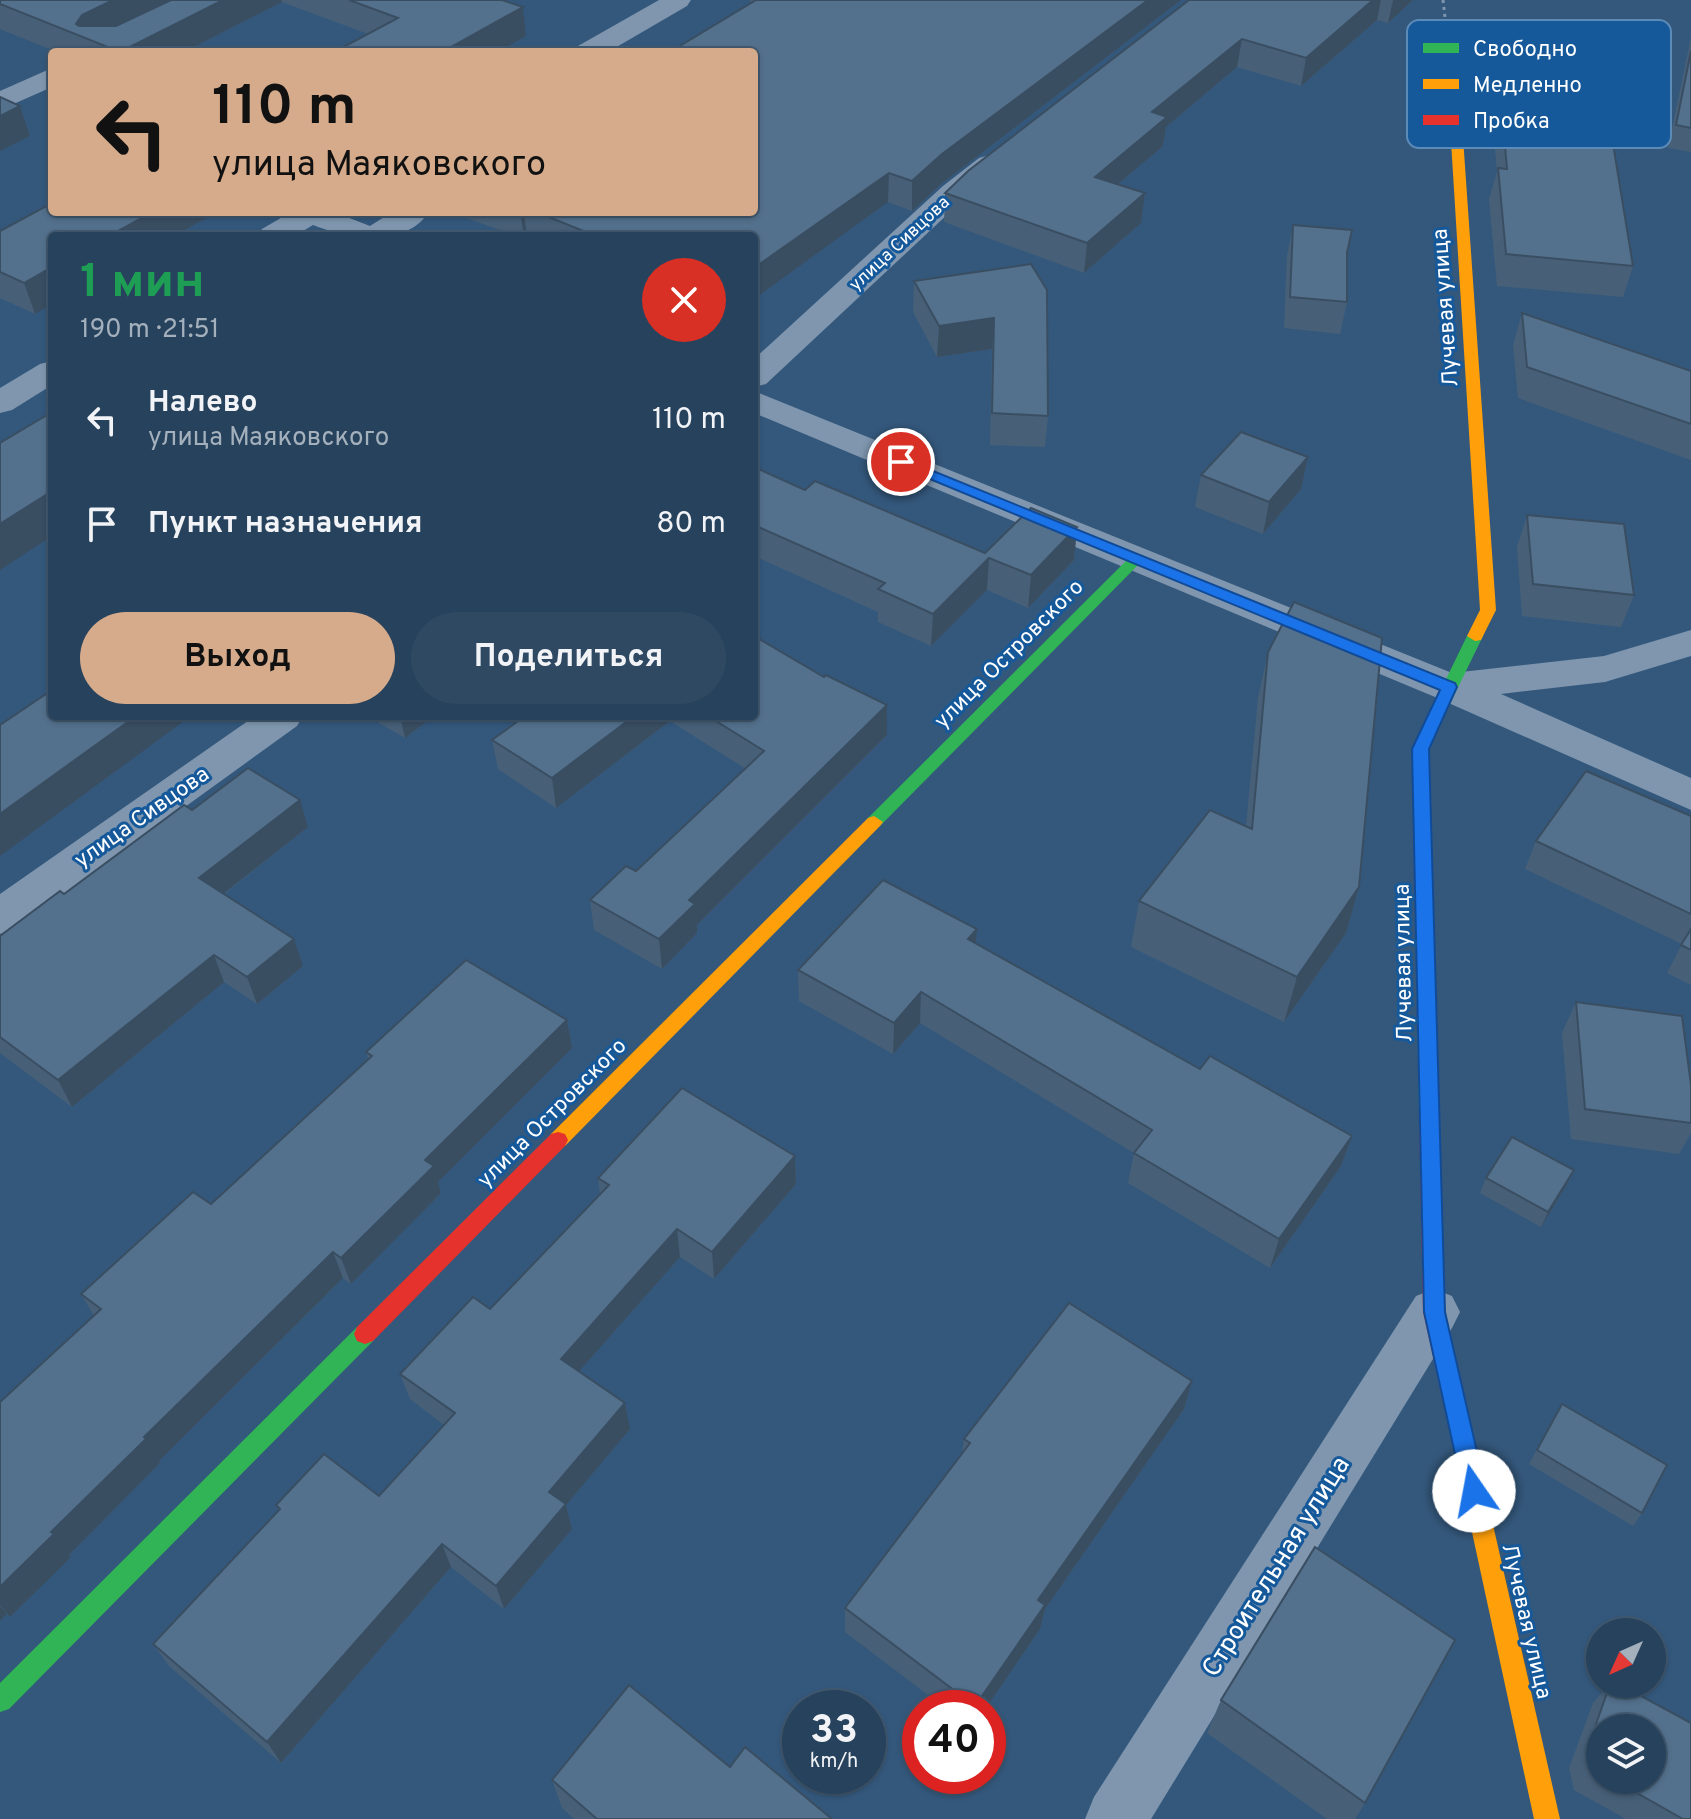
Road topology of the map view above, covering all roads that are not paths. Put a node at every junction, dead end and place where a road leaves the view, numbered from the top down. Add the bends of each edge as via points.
1 (678, 0) edge
2 (595, 48) edge
3 (48, 78) edge
4 (5, 95) edge
5 (48, 108) edge
6 (1016, 144) edge
7 (1458, 148) edge
8 (304, 216) edge
9 (320, 216) edge
10 (407, 216) edge
11 (279, 232) edge
12 (361, 232) edge
13 (378, 232) edge
14 (48, 373) edge
15 (758, 373) edge
16 (0, 403) edge
17 (758, 403) edge
18 (1136, 559) junction
19 (1691, 643) edge
20 (1449, 687) junction
21 (277, 720) edge
22 (1691, 795) edge
23 (0, 917) edge
24 (1434, 1312) junction
25 (0, 1700) edge
26 (1116, 1819) edge
27 (1547, 1819) edge

1 - 2 street
3 - 4 street
4 - 5 street
6 - 15 street, улица Сивцова via 954,192
7 - 20 street, Лучевая улица via 1488,610
8 - 11 street
9 - 12 street
10 - 13 street
14 - 16 street
17 - 18 street
18 - 20 street
18 - 25 street, улица Островского
19 - 20 street via 1605,669
20 - 22 street
20 - 24 street, Лучевая улица via 1420,749
21 - 23 street, улица Сивцова
24 - 26 street, Строительная улица
24 - 27 street, Лучевая улица

